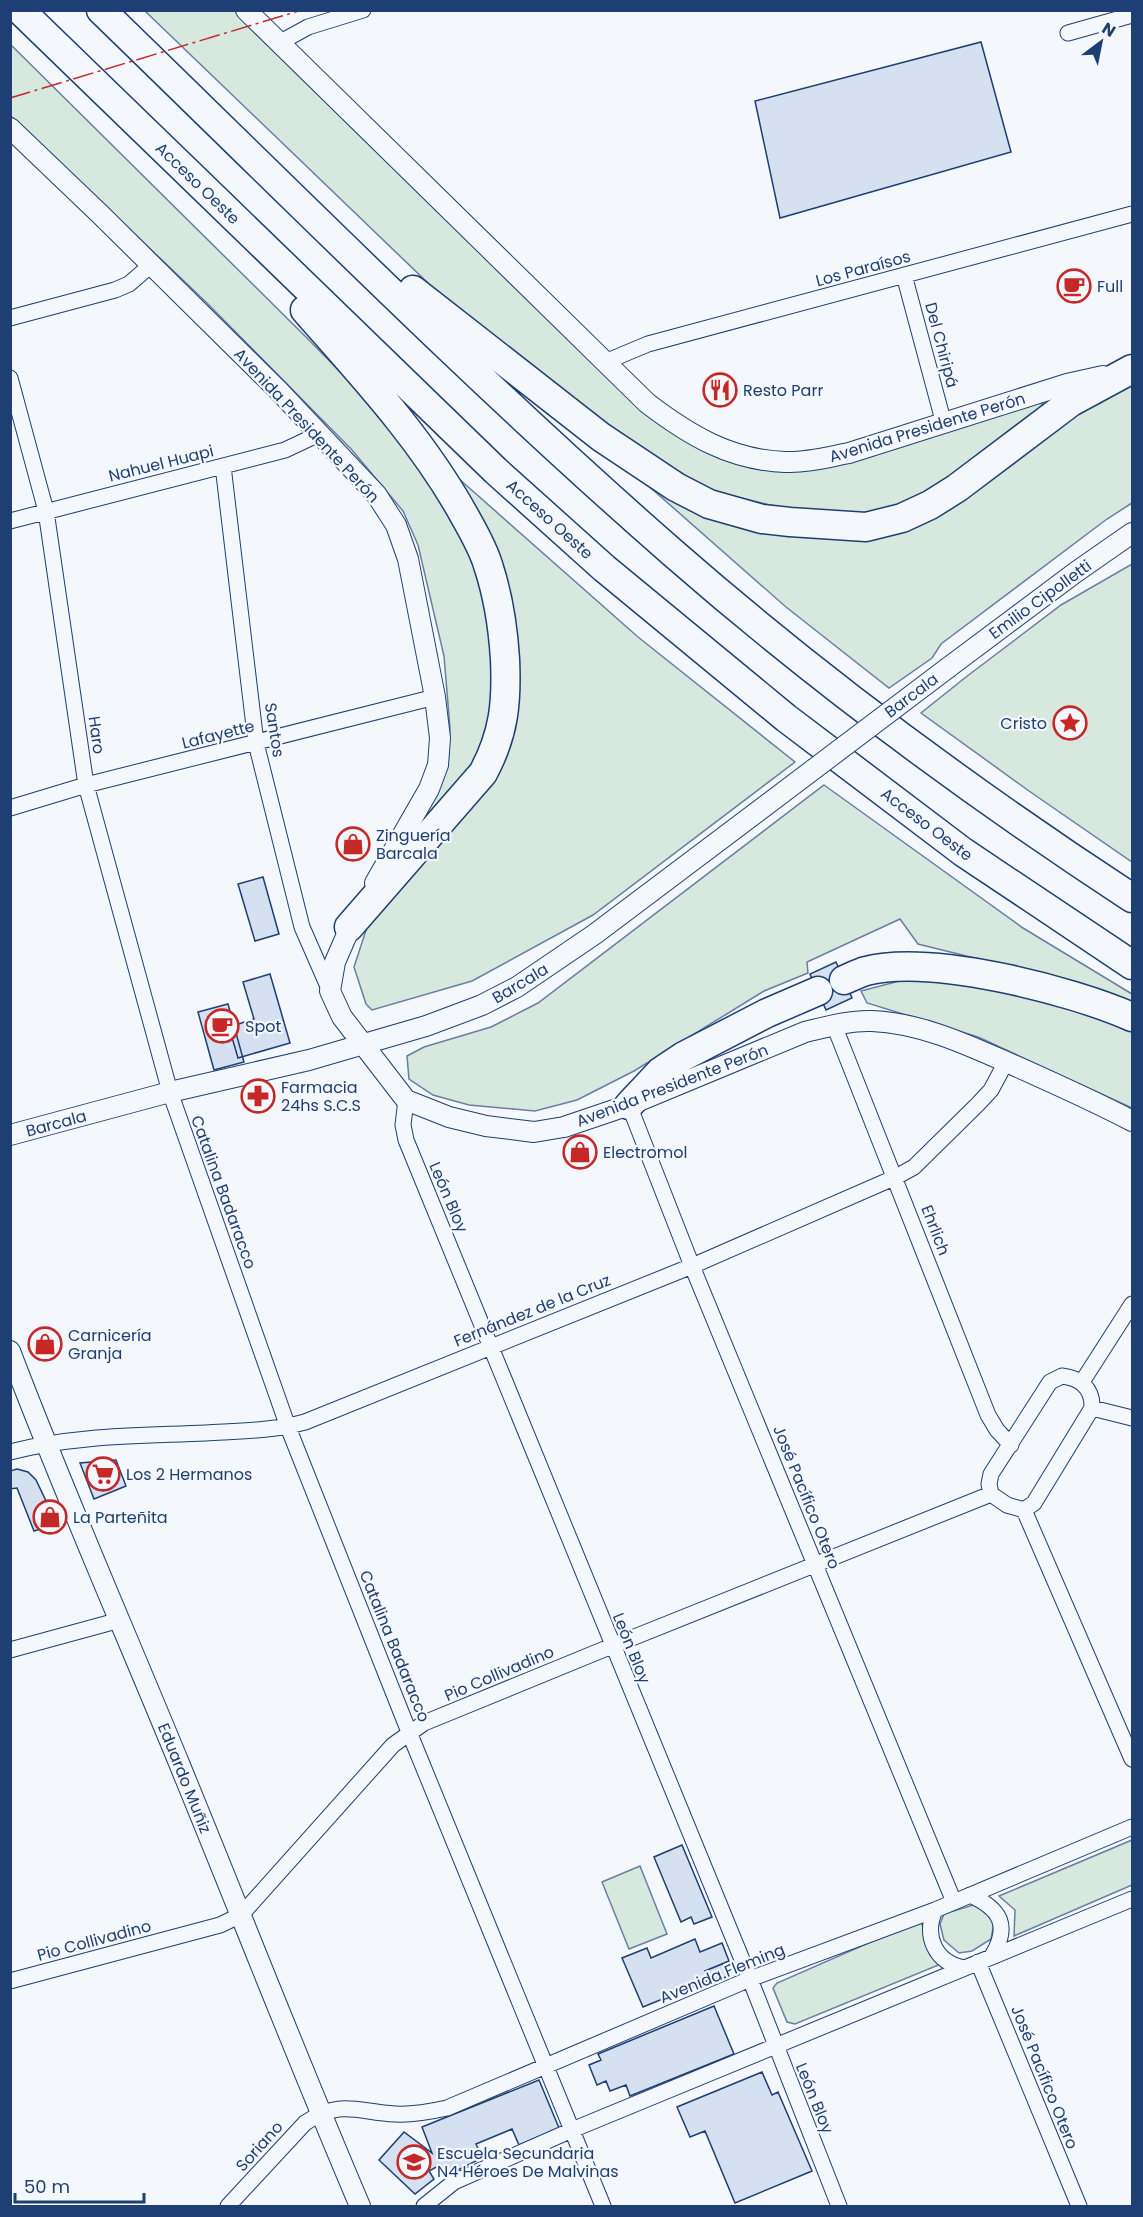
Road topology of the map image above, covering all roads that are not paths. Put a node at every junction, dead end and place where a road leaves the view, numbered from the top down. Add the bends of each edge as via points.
1 (20, 10) edge
2 (101, 10) edge
3 (246, 10) edge
4 (363, 10) edge
5 (1128, 14) edge
6 (1068, 33) dead end
7 (279, 43) junction
8 (10, 128) edge
9 (174, 159) junction
10 (276, 180) junction
11 (1132, 214) edge
12 (151, 265) junction
13 (904, 276) junction
14 (10, 318) edge
15 (605, 362) junction
16 (1132, 369) edge
17 (10, 378) edge
18 (945, 424) junction
19 (319, 434) junction
20 (224, 466) junction
21 (46, 511) junction
22 (10, 521) edge
23 (1132, 533) edge
24 (949, 667) joint
25 (435, 697) junction
26 (256, 743) junction
27 (86, 785) junction
28 (10, 808) edge
29 (1132, 898) edge
30 (349, 927) junction
31 (1132, 965) edge
32 (844, 980) dead end
33 (330, 991) junction
34 (818, 991) dead end
35 (1132, 1017) edge
36 (834, 1025) junction
37 (363, 1043) junction
38 (1006, 1062) junction
39 (170, 1092) junction
40 (406, 1100) junction
41 (630, 1105) junction
42 (1132, 1121) edge
43 (10, 1135) edge
44 (896, 1177) junction
45 (692, 1266) junction
46 (1132, 1304) edge
47 (491, 1346) junction
48 (10, 1351) edge
49 (1082, 1382) junction
50 (1092, 1407) junction
51 (1132, 1418) edge
52 (288, 1427) junction
53 (45, 1443) junction
54 (1011, 1444) junction
55 (10, 1452) edge
56 (991, 1494) junction
57 (1024, 1510) junction
58 (815, 1565) junction
59 (120, 1620) junction
60 (612, 1646) junction
61 (10, 1650) edge
62 (409, 1732) junction
63 (1132, 1759) edge
64 (1132, 1827) edge
65 (970, 1894) junction
66 (1132, 1899) edge
67 (954, 1902) junction
68 (935, 1910) junction
69 (242, 1915) junction
70 (978, 1962) junction
71 (750, 1979) junction
72 (10, 1981) edge
73 (775, 2047) junction
74 (545, 2066) junction
75 (320, 2113) junction
76 (572, 2130) junction
77 (228, 2206) edge
78 (360, 2206) edge
79 (424, 2206) edge
80 (603, 2206) edge
81 (839, 2206) edge
82 (1078, 2206) edge

1 - 9 highway, Acceso Oeste
2 - 10 highway
3 - 7 street, Avenida Presidente Perón
4 - 7 street via 308,27
5 - 6 street
7 - 15 street, Avenida Presidente Perón
8 - 12 street, Avenida Presidente Perón
9 - 30 highway via 387,404 444,480 488,563 498,606 506,683 505,711 495,752 465,795
9 - 31 highway, Acceso Oeste via 496,471 613,575 777,711 963,852
10 - 16 highway via 601,437 709,504 762,519 866,527 902,518 957,488 1071,402
10 - 29 highway via 452,351 673,553 815,670 948,772
11 - 13 street, Los Paraísos
12 - 14 street via 129,284 115,290
12 - 19 street, Avenida Presidente Perón
13 - 15 street, Los Paraísos via 648,344
13 - 18 street, Del Chiripá
15 - 18 street, Avenida Presidente Perón via 647,403 680,428 709,444 763,459 785,462 849,453
16 - 18 street, Avenida Presidente Perón via 1067,384
17 - 21 street, Haro
19 - 20 street, Nahuel Huapi via 285,450
19 - 25 street, Avenida Presidente Perón via 376,495 396,525 408,559
20 - 21 street, Nahuel Huapi
20 - 26 street, Santos
21 - 22 street, Nahuel Huapi
21 - 27 street, Haro
23 - 24 street, Emilio Cipolletti
24 - 37 street, Barcala, bridge via 595,934 517,987 426,1026
25 - 26 street, Lafayette
25 - 30 street, Avenida Presidente Perón via 440,738 438,765
26 - 27 street, Lafayette
26 - 33 street, Santos via 302,927
27 - 28 street, Lafayette
27 - 39 street, Haro
30 - 33 street, Avenida Presidente Perón via 335,962
32 - 35 highway via 866,971 896,968 972,973 1047,988
33 - 37 street via 342,1017
34 - 41 highway via 684,1056 660,1072
36 - 38 street, Avenida Presidente Perón via 871,1021 908,1026
36 - 41 street, Avenida Presidente Perón via 805,1032
36 - 44 street, Ehrlich
37 - 39 street, Barcala via 309,1060
37 - 40 street
38 - 42 street, Avenida Presidente Perón
38 - 44 street, Fernández de la Cruz via 991,1090 978,1104 914,1167
39 - 43 street, Barcala
39 - 52 street, Catalina Badaracco
40 - 41 street, Avenida Presidente Perón via 449,1117 534,1132 564,1127
40 - 47 street, León Bloy via 406,1140
41 - 45 street, José Pacífico Otero
44 - 45 street, Fernández de la Cruz
44 - 54 street, Ehrlich via 988,1415
45 - 47 street, Fernández de la Cruz
45 - 58 street, José Pacífico Otero
46 - 49 street
47 - 52 street, Fernández de la Cruz
47 - 60 street, León Bloy
48 - 53 street, Eduardo Muñiz
49 - 50 street via 1092,1398
49 - 54 street via 1062,1376 1050,1382
50 - 51 street
50 - 57 street via 1034,1503
52 - 53 street, Fernández de la Cruz
52 - 62 street, Catalina Badaracco
53 - 55 street, Fernández de la Cruz
53 - 59 street, Eduardo Muñiz
54 - 56 street via 991,1474
56 - 57 street
56 - 58 street, Pio Collivadino
57 - 63 street
58 - 60 street, Pio Collivadino
58 - 67 street, José Pacífico Otero
59 - 61 street
59 - 69 street, Eduardo Muñiz
60 - 62 street, Pio Collivadino
60 - 71 street, León Bloy
62 - 69 street, Pio Collivadino via 393,1745
62 - 74 street, Catalina Badaracco
64 - 65 street, Avenida Fleming
65 - 67 street, Avenida Fleming
65 - 70 street via 992,1908 1001,1924 1002,1935
66 - 70 street
67 - 68 street, Avenida Fleming
68 - 70 street via 929,1930 938,1953 956,1966
68 - 71 street, Avenida Fleming
69 - 72 street, Pio Collivadino via 220,1925
69 - 75 street, Eduardo Muñiz
70 - 73 street
70 - 82 street, José Pacífico Otero
71 - 73 street, León Bloy
71 - 74 street, Avenida Fleming
73 - 76 street
73 - 81 street, León Bloy
74 - 75 street, Avenida Fleming via 447,2108 394,2114 341,2107
74 - 76 street, Catalina Badaracco
75 - 77 street, Soriano via 304,2123
75 - 78 street, Eduardo Muñiz
76 - 79 street via 454,2182
76 - 80 street, Catalina Badaracco

